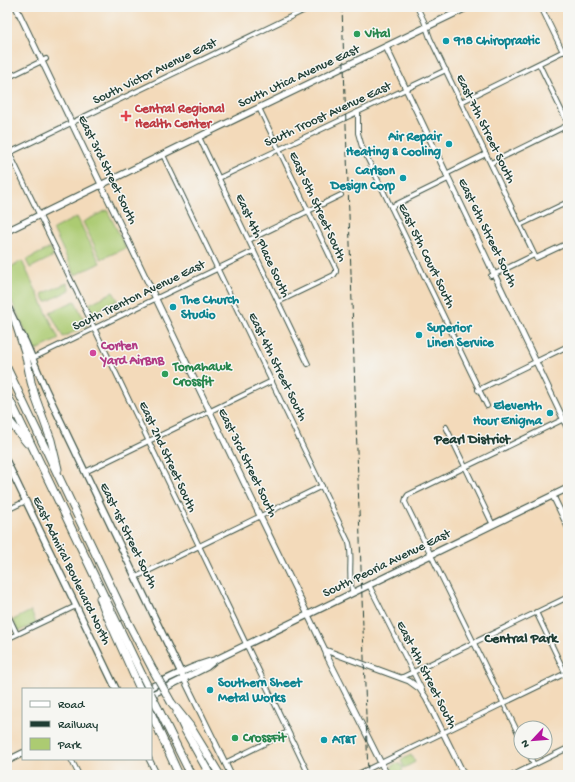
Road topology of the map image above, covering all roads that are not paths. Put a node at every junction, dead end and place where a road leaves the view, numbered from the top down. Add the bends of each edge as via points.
1 (16, 7) edge
2 (311, 7) edge
3 (417, 7) edge
4 (468, 7) edge
5 (541, 7) edge
6 (426, 27) junction
7 (386, 47) junction
8 (568, 49) edge
9 (563, 52) junction
10 (44, 60) junction
11 (539, 64) junction
12 (446, 70) junction
13 (7, 78) edge
14 (406, 89) junction
15 (461, 102) junction
16 (259, 108) junction
17 (358, 112) junction
18 (72, 123) junction
19 (568, 125) edge
20 (199, 137) junction
21 (7, 148) edge
22 (279, 149) junction
23 (8, 154) edge
24 (486, 154) junction
25 (163, 155) junction
26 (491, 163) junction
27 (447, 177) junction
28 (219, 178) junction
29 (101, 185) junction
30 (341, 195) dead end
31 (568, 202) edge
32 (391, 207) junction
33 (309, 211) junction
34 (39, 215) junction
35 (520, 225) junction
36 (8, 231) edge
37 (248, 240) junction
38 (568, 243) edge
39 (254, 251) junction
40 (535, 256) junction
41 (218, 268) junction
42 (492, 275) junction
43 (156, 298) junction
44 (278, 302) junction
45 (7, 306) edge
46 (16, 324) junction
47 (94, 328) junction
48 (568, 346) edge
49 (33, 358) junction
50 (536, 362) junction
51 (308, 364) dead end
52 (7, 368) edge
53 (272, 381) junction
54 (478, 390) junction
55 (7, 394) edge
56 (487, 406) dead end
57 (210, 412) junction
58 (7, 418) edge
59 (566, 418) edge
60 (446, 426) dead end
61 (568, 429) edge
62 (149, 441) junction
63 (35, 453) junction
64 (7, 462) edge
65 (465, 468) junction
66 (85, 472) junction
67 (62, 485) junction
68 (322, 486) junction
69 (568, 488) edge
70 (553, 496) junction
71 (26, 501) junction
72 (7, 510) edge
73 (260, 516) junction
74 (493, 525) junction
75 (568, 526) edge
76 (198, 546) junction
77 (431, 555) junction
78 (136, 577) junction
79 (369, 585) junction
80 (353, 593) junction
81 (568, 597) edge
82 (76, 606) junction
83 (536, 612) junction
84 (7, 613) edge
85 (308, 615) junction
86 (17, 634) junction
87 (7, 639) edge
88 (474, 642) junction
89 (246, 645) junction
90 (325, 650) junction
91 (215, 660) junction
92 (412, 672) junction
93 (567, 672) edge
94 (181, 673) junction
95 (139, 677) junction
96 (401, 678) junction
97 (184, 679) junction
98 (568, 679) edge
99 (116, 688) edge
100 (140, 688) edge
101 (147, 688) edge
102 (150, 688) edge
103 (152, 694) edge
104 (152, 696) edge
105 (426, 698) junction
106 (171, 702) junction
107 (504, 703) junction
108 (152, 715) edge
109 (513, 722) edge
110 (288, 732) junction
111 (443, 733) junction
112 (568, 748) edge
113 (22, 754) edge
114 (170, 755) junction
115 (72, 760) edge
116 (150, 760) edge
117 (532, 760) edge
118 (7, 761) edge
119 (225, 763) junction
120 (381, 763) junction
121 (534, 765) junction
122 (79, 775) edge
123 (157, 775) edge
124 (175, 775) edge
125 (179, 775) edge
126 (192, 775) edge
127 (210, 775) edge
128 (220, 775) edge
129 (231, 775) edge
130 (309, 775) edge
131 (356, 775) edge
132 (387, 775) edge
133 (464, 775) edge
134 (513, 775) edge

1 - 10 street, East 3rd Street South
2 - 18 street, South Victor Avenue East
3 - 6 street, East 7th Street South
4 - 6 main road, South Utica Avenue East
5 - 9 street
6 - 7 main road, South Utica Avenue East
6 - 12 street, East 7th Street South
7 - 14 street, East 6th Street South
7 - 16 main road, South Utica Avenue East
8 - 9 street
9 - 11 street
10 - 13 street
10 - 18 street, East 3rd Street South
11 - 15 street
11 - 19 street
12 - 14 street, South Troost Avenue East
12 - 15 street, East 7th Street South
14 - 17 street, South Troost Avenue East
14 - 27 street, East 6th Street South
15 - 24 street, East 7th Street South
16 - 20 main road, South Utica Avenue East
16 - 22 street, East 5th Street South
17 - 22 street, South Troost Avenue East
17 - 32 street, East 5th Court South via 360,140
18 - 23 street, South Victor Avenue East
18 - 29 street, East 3rd Street South
19 - 26 street
20 - 25 main road, South Utica Avenue East
20 - 28 street, East 4th Place South
21 - 23 street, East 2nd Street South
22 - 28 street, South Troost Avenue East
22 - 33 street, East 5th Street South
23 - 34 street, East 2nd Street South
24 - 26 street, East 7th Street South
24 - 27 street
25 - 29 main road, South Utica Avenue East
25 - 41 street, East 4th Street South
26 - 35 street, East 7th Street South
27 - 32 street
27 - 42 street, East 6th Street South
28 - 37 street, East 4th Place South
29 - 34 main road, South Utica Avenue East
29 - 43 street, East 3rd Street South
30 - 33 street
31 - 35 street
32 - 54 street, East 5th Court South
33 - 37 street
33 - 44 street, East 5th Street South via 336,272
34 - 36 main road, South Utica Avenue East
34 - 47 street, East 2nd Street South
35 - 40 street, East 7th Street South
37 - 39 street, East 4th Place South
38 - 40 street
39 - 41 street, South Trenton Avenue East
39 - 44 street, East 4th Place South
40 - 42 street
41 - 43 street, South Trenton Avenue East
41 - 53 street, East 4th Street South
42 - 50 street, East 6th Street South
43 - 47 street, South Trenton Avenue East
43 - 57 street, East 3rd Street South
44 - 51 street, East 4th Place South
45 - 46 main road, East 1st Street South
46 - 49 main road, East 1st Street South
46 - 67 highway
47 - 49 street, South Trenton Avenue East
47 - 62 street, East 2nd Street South
48 - 50 street
49 - 66 main road, East 1st Street South
50 - 54 street
50 - 59 street, East 6th Street South
52 - 67 highway
53 - 57 street
53 - 68 street, East 4th Street South
54 - 56 street, East 5th Court South
55 - 63 highway
57 - 62 street
57 - 73 street, East 3rd Street South
58 - 63 highway
59 - 61 street, East 6th Street South
59 - 65 street
60 - 65 street
62 - 66 street
62 - 76 street, East 2nd Street South
63 - 95 highway via 92,571
64 - 71 main road, East Admiral Boulevard North
65 - 74 street
65 - 77 street via 406,498 405,502
66 - 78 main road, East 1st Street South
67 - 106 highway, bridge via 127,620
68 - 73 street
68 - 80 street, East 4th Street South via 349,543 350,586
69 - 70 main road, South Peoria Avenue East
70 - 74 main road, South Peoria Avenue East
70 - 75 street
71 - 72 street
71 - 82 main road, East Admiral Boulevard North
73 - 76 street
73 - 85 street, East 3rd Street South
74 - 77 main road, South Peoria Avenue East
76 - 78 street
76 - 89 street, East 2nd Street South
77 - 79 main road, South Peoria Avenue East
77 - 88 street
78 - 94 main road, East 1st Street South
79 - 80 main road, South Peoria Avenue East
79 - 92 street, East 4th Street South
80 - 85 main road, South Peoria Avenue East
81 - 83 street
82 - 86 street
82 - 99 main road, East Admiral Boulevard North
83 - 88 street
83 - 93 street
84 - 86 street
85 - 89 main road, South Peoria Avenue East
85 - 90 street, East 3rd Street South
86 - 87 street
88 - 92 street
88 - 107 street
89 - 91 main road, South Peoria Avenue East
89 - 110 street, East 2nd Street South
90 - 96 street
90 - 120 street, East 3rd Street South
91 - 94 main road, South Peoria Avenue East
91 - 97 main road, South Peoria Avenue East
92 - 96 street
92 - 105 street, East 4th Street South
93 - 98 street
93 - 107 street
94 - 97 main road, East 1st Street South
94 - 102 main road, South Peoria Avenue East
95 - 100 highway
95 - 101 highway, bridge
96 - 105 street via 417,686
97 - 103 main road, South Peoria Avenue East
97 - 119 street, East 1st Street South
104 - 126 highway, bridge
105 - 111 street, East 4th Street South
106 - 127 highway
106 - 128 highway via 190,726
107 - 109 street
107 - 111 street
108 - 114 highway
110 - 119 street
110 - 130 street, East 2nd Street South
111 - 120 street
111 - 133 street, East 4th Street South
112 - 121 street
113 - 118 main road
114 - 124 highway
114 - 125 highway
115 - 122 street
116 - 123 street
117 - 121 street
119 - 129 street, East 1st Street South
120 - 131 street
120 - 132 street, East 3rd Street South
121 - 134 street

